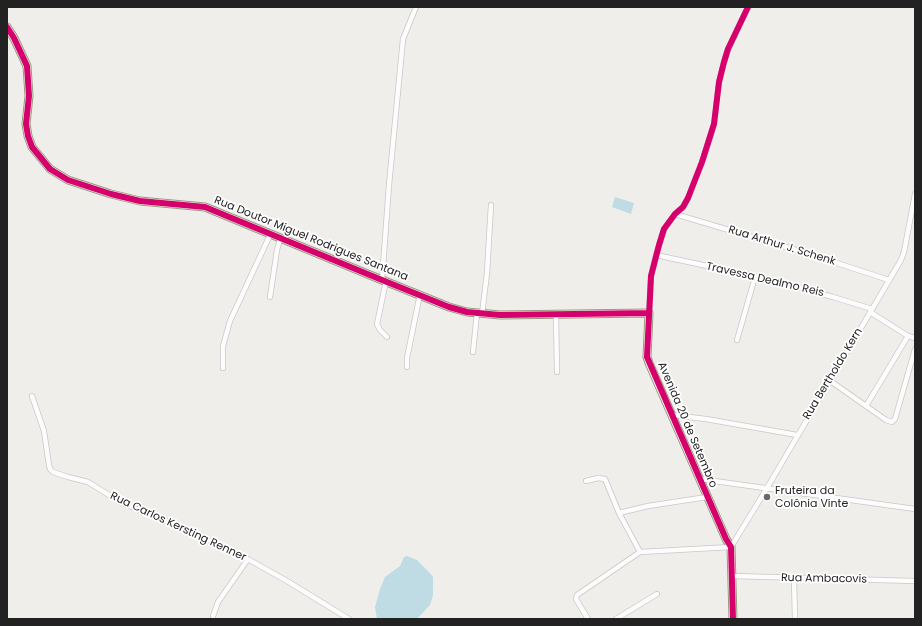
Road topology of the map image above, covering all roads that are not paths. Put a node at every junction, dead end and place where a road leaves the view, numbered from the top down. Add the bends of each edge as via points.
1 (416, 7) edge
2 (748, 7) edge
3 (7, 27) edge
4 (915, 194) edge
5 (492, 205) dead end
6 (675, 214) junction
7 (270, 235) junction
8 (280, 239) junction
9 (656, 255) junction
10 (755, 277) junction
11 (889, 280) junction
12 (384, 281) junction
13 (420, 294) junction
14 (270, 297) dead end
15 (871, 310) junction
16 (649, 313) junction
17 (480, 314) junction
18 (556, 314) junction
19 (908, 336) junction
20 (387, 337) dead end
21 (915, 338) edge
22 (738, 340) dead end
23 (915, 349) edge
24 (474, 352) dead end
25 (407, 367) dead end
26 (223, 368) dead end
27 (557, 372) dead end
28 (829, 380) junction
29 (32, 396) dead end
30 (866, 406) junction
31 (672, 415) junction
32 (797, 435) junction
33 (700, 479) junction
34 (586, 481) dead end
35 (767, 488) junction
36 (707, 497) junction
37 (915, 509) edge
38 (620, 513) junction
39 (731, 547) junction
40 (640, 552) junction
41 (248, 559) junction
42 (732, 576) junction
43 (794, 578) junction
44 (915, 581) edge
45 (657, 594) dead end
46 (213, 616) dead end
47 (349, 619) edge
48 (588, 619) edge
49 (616, 619) edge
50 (732, 619) edge
51 (795, 619) edge

1 - 12 street via 403,39 389,185
2 - 6 street, Avenida 20 de Setembro via 724,62 714,124 705,155 688,198
3 - 7 street, Rua Doutor Miguel Rodrigues Santana via 27,66 28,136 32,147 50,169 68,180 111,194 140,201 205,207
4 - 11 street, Rua Bertholdo Kern via 904,252
5 - 17 street via 487,273
6 - 9 street, Avenida 20 de Setembro via 664,229
6 - 11 street, Rua Arthur J. Schenk
7 - 8 street, Rua Doutor Miguel Rodrigues Santana
7 - 26 street via 230,321 223,346
8 - 12 street, Rua Doutor Miguel Rodrigues Santana
8 - 14 street
9 - 10 street, Travessa Dealmo Reis
9 - 16 street, Avenida 20 de Setembro
10 - 15 street, Travessa Dealmo Reis via 826,295
10 - 22 street
11 - 15 street, Rua Bertholdo Kern
12 - 13 street, Rua Doutor Miguel Rodrigues Santana
12 - 20 street via 377,324
13 - 17 street, Rua Doutor Miguel Rodrigues Santana via 449,306
13 - 25 street
15 - 19 street, Travessa Dealmo Reis
15 - 28 street, Rua Bertholdo Kern
16 - 18 street, Rua Doutor Miguel Rodrigues Santana
16 - 31 street, Avenida 20 de Setembro via 648,357
17 - 18 street, Rua Doutor Miguel Rodrigues Santana
17 - 24 street via 475,331
18 - 27 street
19 - 21 street, Travessa Dealmo Reis
19 - 30 street
23 - 30 street via 894,421 886,420
28 - 30 street
28 - 32 street, Rua Bertholdo Kern
29 - 41 street, Rua Carlos Kersting Renner via 44,431 49,465 53,472 88,482 122,503
31 - 32 street
31 - 33 street, Avenida 20 de Setembro
32 - 35 street, Rua Bertholdo Kern
33 - 35 street
33 - 36 street, Avenida 20 de Setembro
34 - 38 street via 605,479
35 - 37 street
35 - 39 street, Rua Bertholdo Kern
36 - 38 street
36 - 39 street, Avenida 20 de Setembro
38 - 40 street
39 - 40 street
39 - 42 street, Avenida 20 de Setembro
40 - 48 street via 577,595 576,599
41 - 46 street via 218,602
41 - 47 street, Rua Carlos Kersting Renner
42 - 43 street, Rua Ambacovis
42 - 50 street, Avenida 20 de Setembro
43 - 44 street, Rua Ambacovis
43 - 51 street
45 - 49 street

